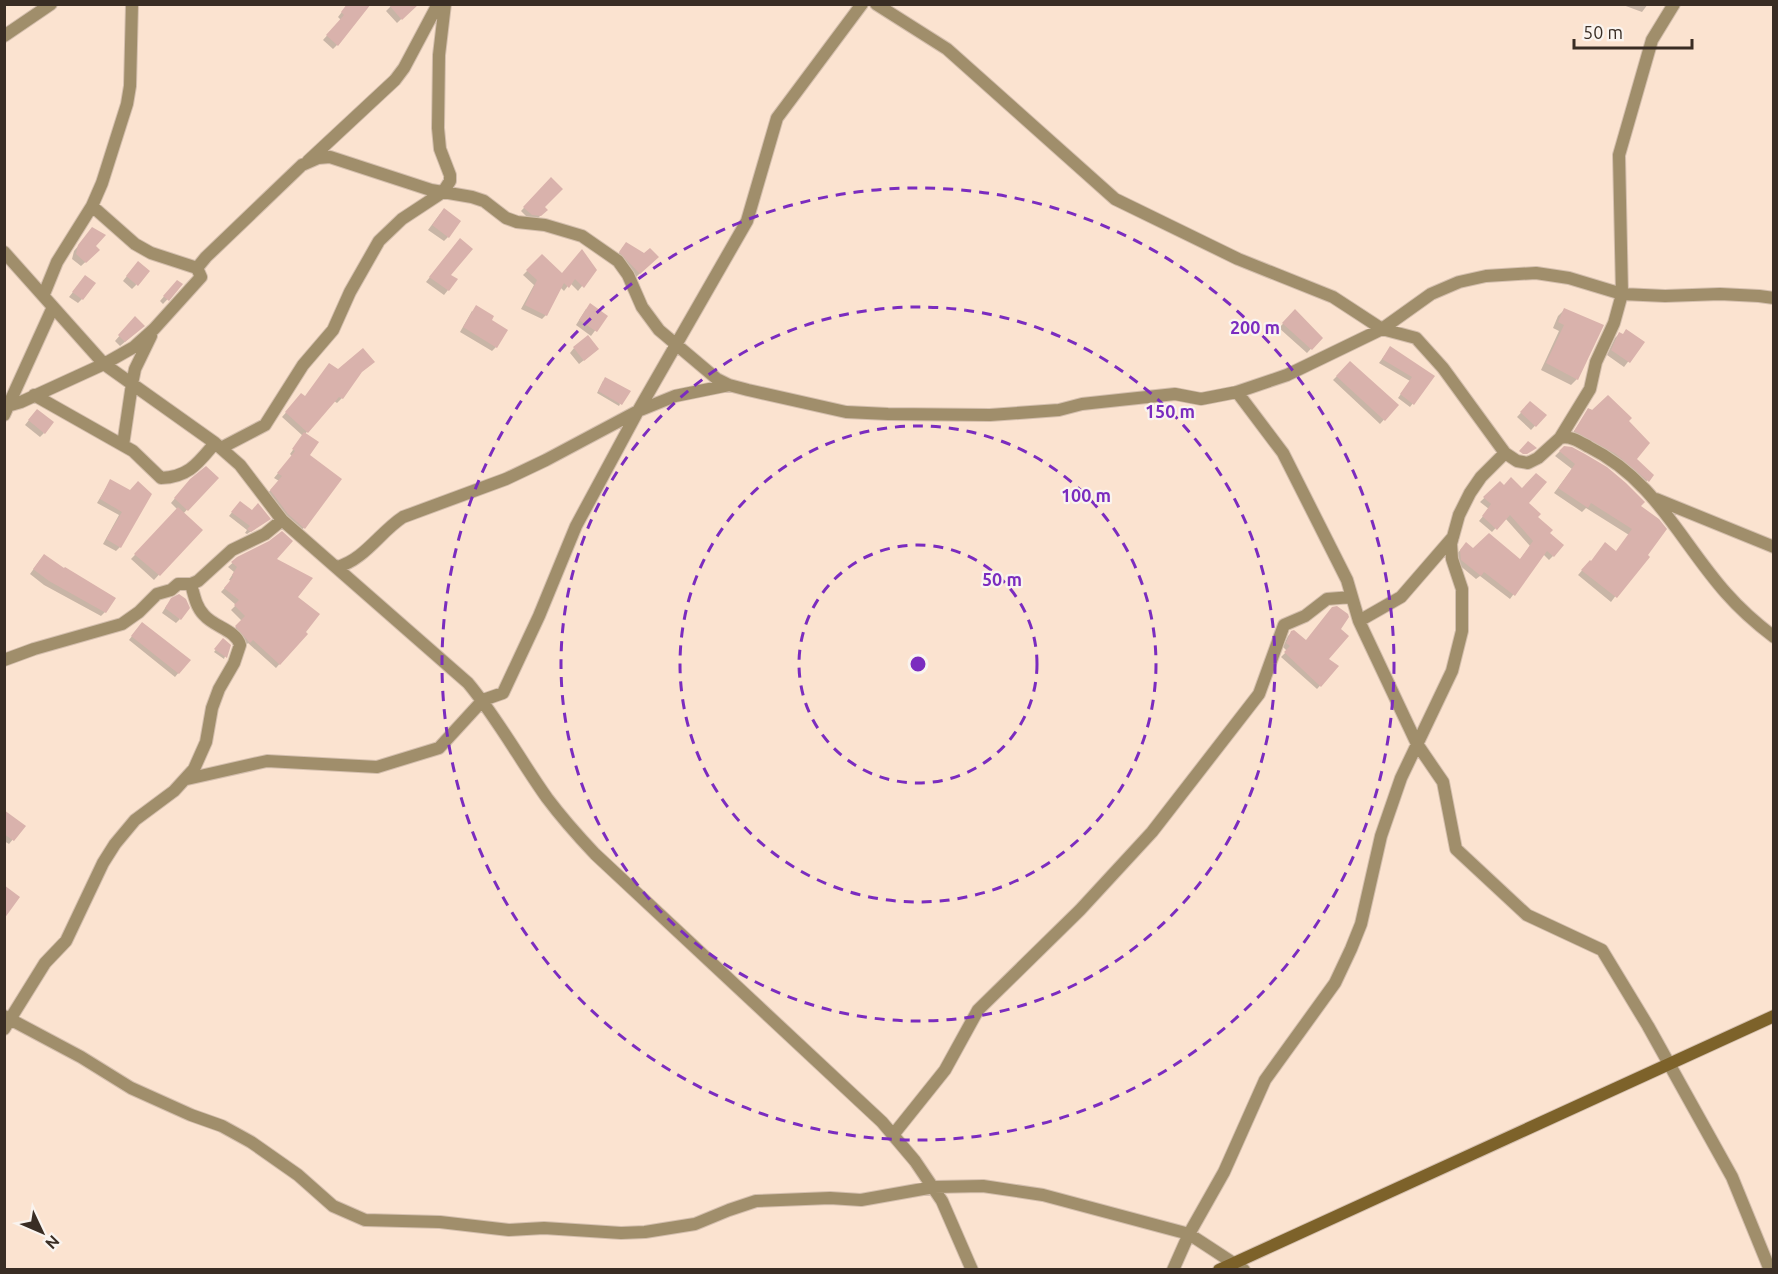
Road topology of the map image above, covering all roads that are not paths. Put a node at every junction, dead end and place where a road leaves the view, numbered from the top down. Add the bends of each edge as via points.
1 (51, 4) edge
2 (132, 4) edge
3 (438, 4) edge
4 (445, 4) edge
5 (862, 4) edge
6 (876, 4) edge
7 (1674, 4) edge
8 (4, 36) edge
9 (302, 165) junction
10 (443, 192) junction
11 (92, 206) junction
12 (4, 252) edge
13 (197, 267) junction
14 (1773, 289) edge
15 (44, 294) junction
16 (1622, 294) junction
17 (1759, 296) junction
18 (1773, 298) edge
19 (53, 307) junction
20 (154, 329) junction
21 (1382, 329) junction
22 (676, 346) junction
23 (104, 364) junction
24 (132, 384) junction
25 (729, 385) junction
26 (1237, 392) junction
27 (34, 395) junction
28 (6, 409) edge
29 (638, 411) junction
30 (1560, 438) junction
31 (123, 445) junction
32 (218, 445) junction
33 (1505, 453) junction
34 (1655, 498) junction
35 (282, 520) junction
36 (1454, 536) junction
37 (1773, 548) edge
38 (337, 567) junction
39 (191, 584) junction
40 (1352, 597) junction
41 (1359, 621) junction
42 (1773, 637) edge
43 (4, 660) edge
44 (483, 700) junction
45 (1417, 744) junction
46 (187, 778) junction
47 (1773, 1016) edge
48 (7, 1022) edge
49 (1670, 1065) junction
50 (893, 1135) junction
51 (934, 1187) junction
52 (1189, 1234) junction
53 (1239, 1266) edge
54 (972, 1269) edge
55 (1173, 1269) edge
56 (1219, 1269) edge
57 (1770, 1269) edge

1 - 8 street
2 - 11 street via 127,104
3 - 9 street via 395,80
4 - 10 street via 438,55 438,128 450,181
5 - 22 street via 777,118 747,221
6 - 21 street via 946,49 1115,199 1238,259 1333,297
7 - 16 street via 1652,40 1619,155
9 - 10 street via 330,157
9 - 13 street
10 - 22 street via 484,201 517,222 582,236 618,261 642,307
10 - 32 street via 402,219 379,241 333,330 303,365 265,425
11 - 13 street via 150,253
11 - 15 street via 57,262
12 - 15 street
13 - 20 street via 201,277
14 - 17 street
15 - 19 street
16 - 17 street
16 - 21 street via 1536,273 1486,276 1431,294
16 - 30 street via 1590,388
17 - 18 street
19 - 23 street
19 - 28 street
20 - 23 street via 134,347
20 - 24 street
21 - 26 street via 1287,375
21 - 33 street via 1416,338 1424,345
22 - 25 street
22 - 29 street
23 - 24 street
23 - 27 street
24 - 31 street
24 - 32 street
25 - 26 street via 835,410 888,414 990,415 1176,394 1201,399
25 - 29 street via 675,396
26 - 40 street via 1283,453
27 - 28 street
27 - 31 street
29 - 38 street via 506,480 403,517 354,560
29 - 44 street via 576,526 503,693
30 - 33 street via 1528,463
30 - 34 street via 1570,437 1614,461
31 - 32 street via 161,478 185,474
32 - 35 street via 240,465
33 - 36 street via 1470,493
34 - 37 street
34 - 42 street via 1727,595
35 - 38 street
35 - 39 street via 265,534 232,550
36 - 41 street via 1401,597
36 - 45 street via 1452,559 1462,589 1462,631 1452,671
38 - 44 street via 454,669
39 - 43 street via 178,584 157,594 122,624
39 - 46 street via 202,613 235,636 240,645 212,708 201,755
40 - 41 street
40 - 50 street via 1327,599 1305,616 1284,625 1258,694 1152,832 1080,910 978,1010 945,1070
41 - 45 street
44 - 46 street via 440,748 378,767 267,761
44 - 50 street via 568,826 692,946 871,1109
45 - 49 street via 1443,782 1456,849 1527,915 1602,950
45 - 52 street via 1381,836 1361,924 1351,950 1335,983 1265,1080 1224,1172
46 - 48 street via 135,820 115,844 66,940 45,963
47 - 49 main road
48 - 51 street via 81,1057 131,1088 222,1125 298,1175 333,1206 365,1220 440,1222 509,1230 645,1232 695,1224 756,1201 861,1200
49 - 53 main road
49 - 57 street via 1732,1176
50 - 51 street
51 - 52 street via 983,1186 1043,1195
51 - 54 street
52 - 53 street
52 - 55 street
53 - 56 main road

